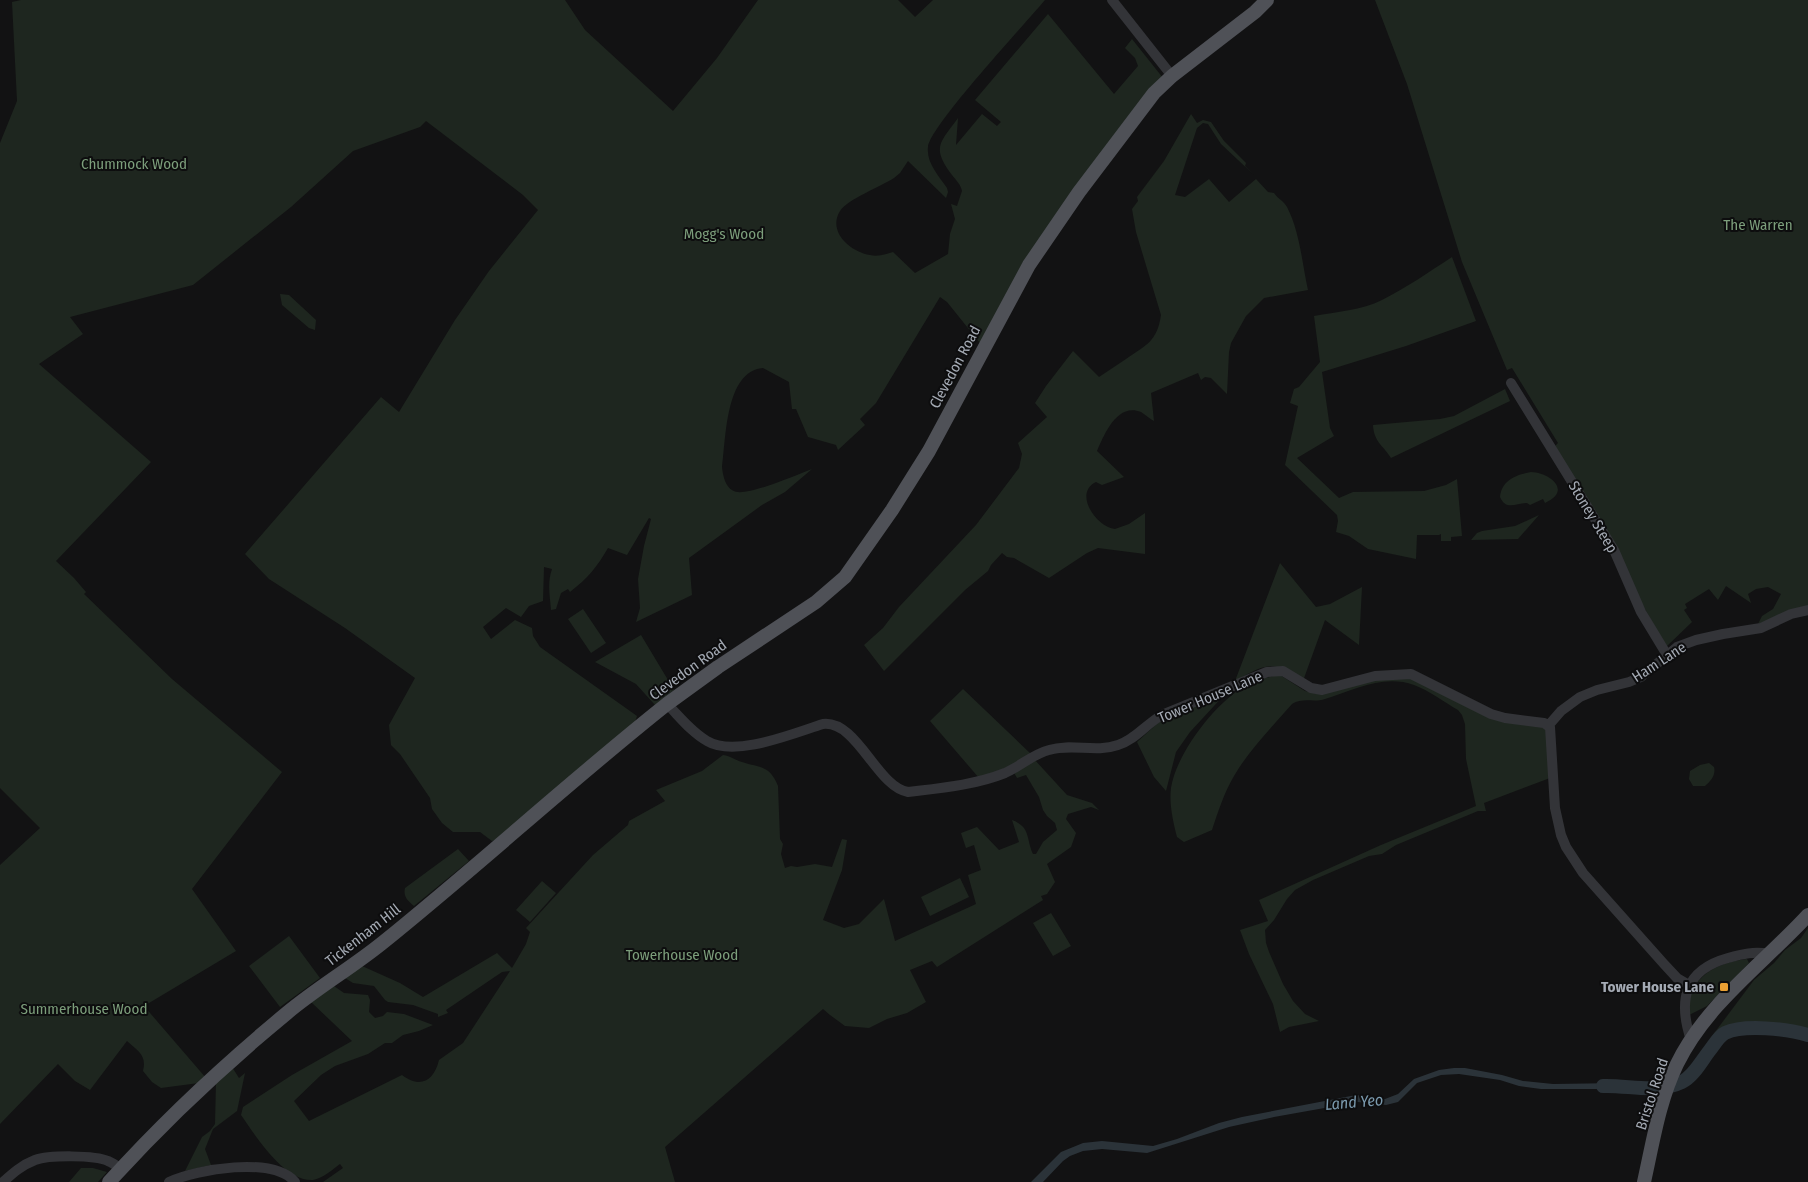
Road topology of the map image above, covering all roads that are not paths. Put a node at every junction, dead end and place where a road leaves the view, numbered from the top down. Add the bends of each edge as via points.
1 (1112, 0) edge
2 (1267, 0) edge
3 (1172, 76) junction
4 (1511, 383) dead end
5 (1808, 610) edge
6 (1667, 654) junction
7 (667, 704) junction
8 (645, 722) joint
9 (1548, 726) junction
10 (1808, 915) edge
11 (1770, 954) junction
12 (1689, 985) junction
13 (1691, 1040) junction
14 (121, 1169) junction
15 (3, 1182) edge
16 (109, 1182) edge
17 (169, 1182) edge
18 (295, 1182) edge
19 (1644, 1182) edge

1 - 3 street
2 - 3 main road, Clevedon Road
3 - 7 main road, Clevedon Road via 1133,119 1029,265 929,451 853,567 816,602
4 - 6 street, Stoney Steep via 1614,550 1641,612
5 - 6 street, Ham Lane via 1761,628 1696,640
6 - 9 street, Ham Lane via 1641,677 1580,697
7 - 8 main road, Clevedon Road
7 - 9 street, Tower House Lane via 701,737 724,747 772,740 831,724 860,746 887,780 908,792 985,780 1049,750 1118,746 1162,716 1274,670 1288,673 1311,688 1322,690 1375,676 1411,674 1491,714
8 - 14 main road, Tickenham Hill via 380,945 254,1041 187,1102
9 - 12 street via 1556,808 1561,835 1569,853 1664,964
10 - 11 main road, Bristol Road
11 - 12 street via 1752,952 1717,962 1700,972
11 - 13 main road, Bristol Road via 1717,1005
12 - 13 street via 1685,1016
13 - 19 main road, Bristol Road via 1666,1093
14 - 15 street via 102,1159 57,1154 28,1163
14 - 16 main road, Tickenham Hill
17 - 18 street via 200,1171 250,1168 268,1168

